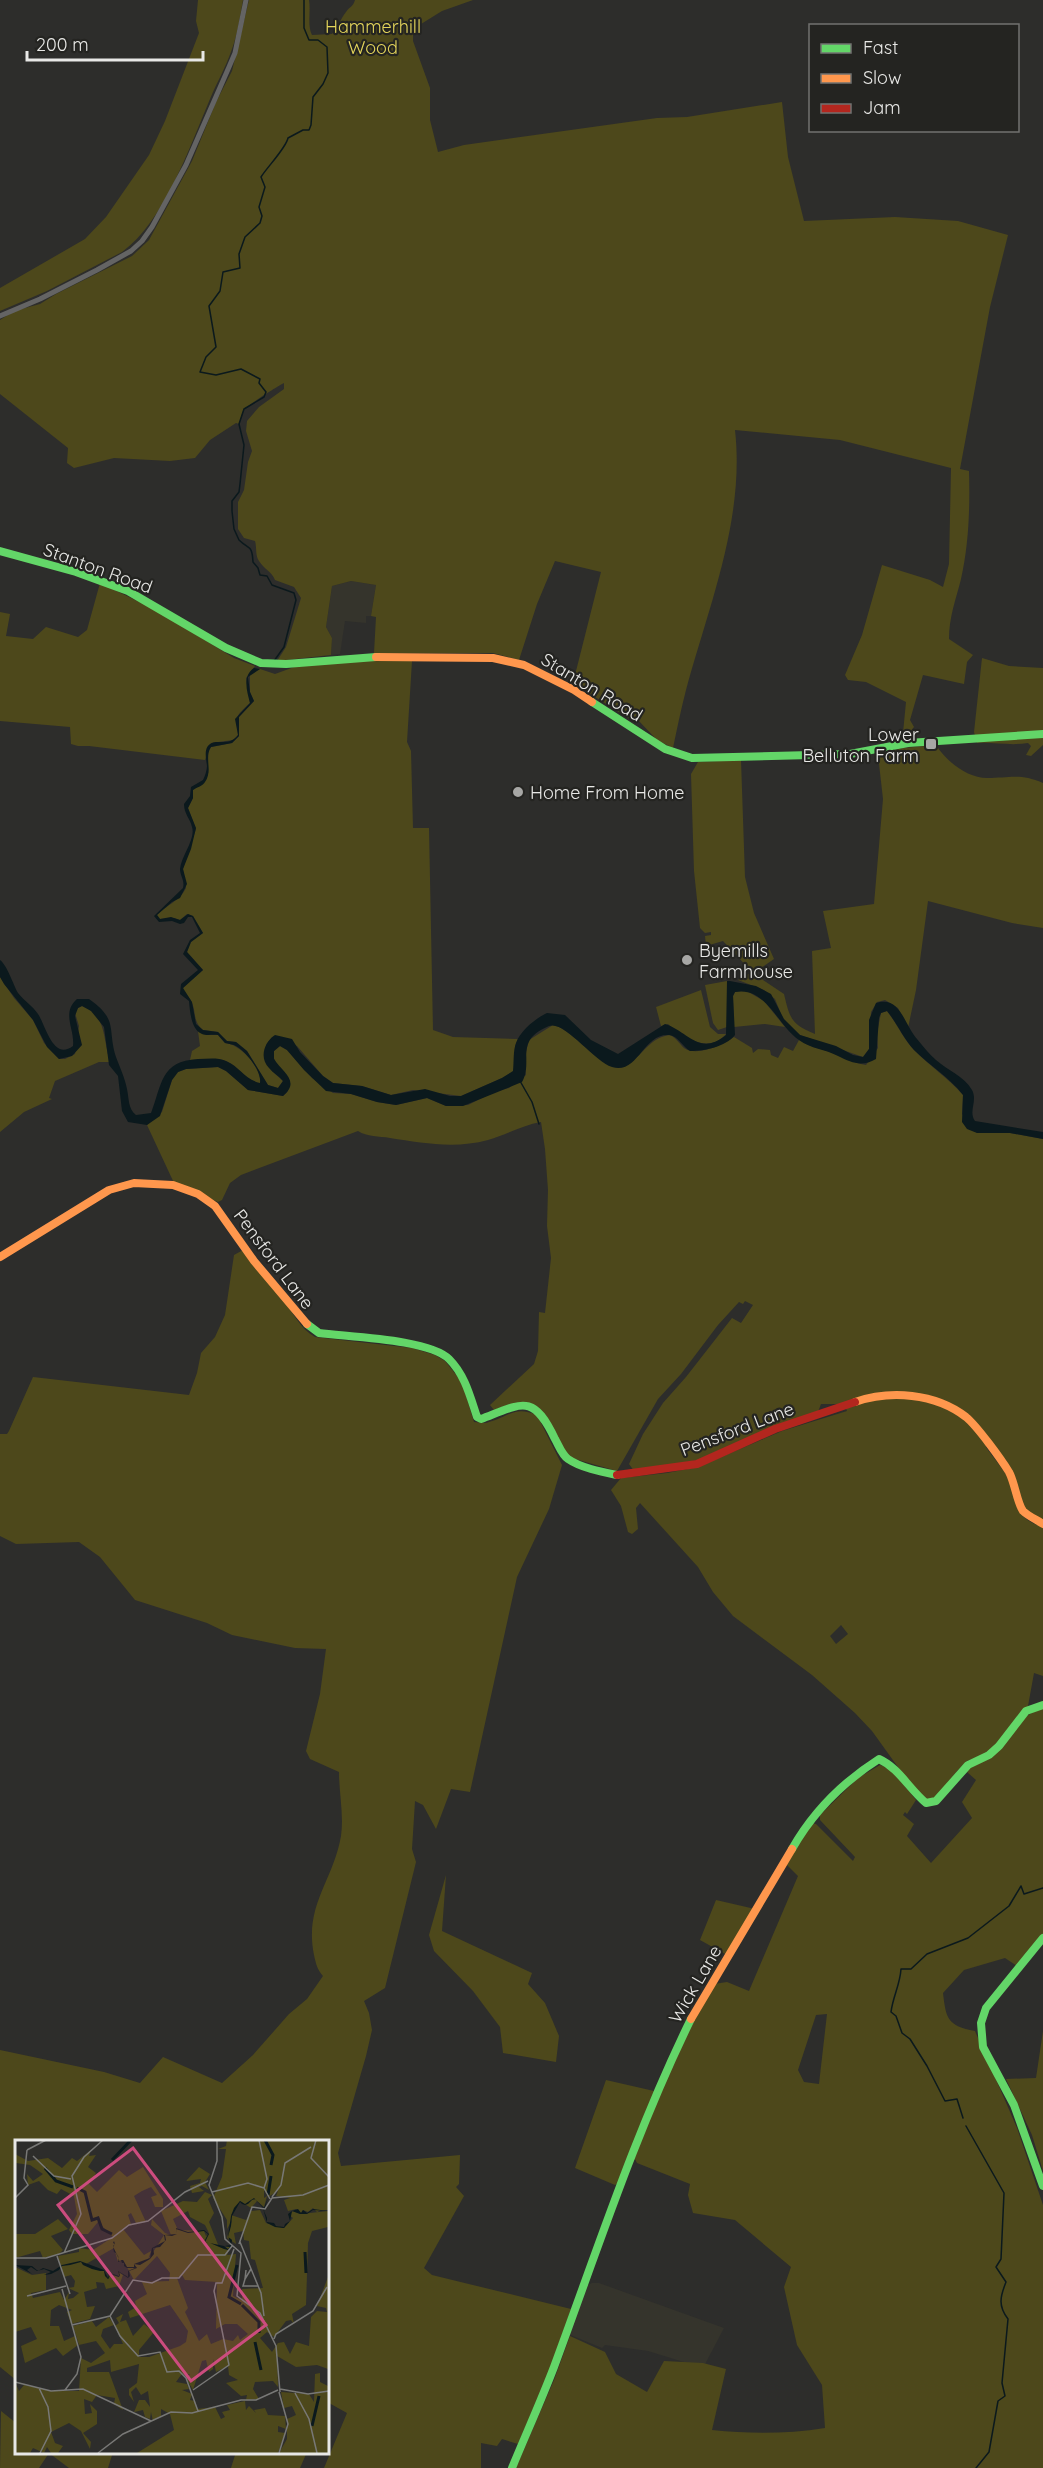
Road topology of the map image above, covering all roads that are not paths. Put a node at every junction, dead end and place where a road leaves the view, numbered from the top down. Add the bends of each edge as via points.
1 (246, 0) edge
2 (0, 316) edge
3 (0, 551) edge
4 (1043, 734) edge
5 (0, 1257) edge
6 (1043, 1524) edge
7 (1043, 1705) edge
8 (1043, 1938) edge
9 (1043, 2186) edge
10 (512, 2468) edge

1 - 2 street via 229,67 186,165 142,240 131,251 97,270
3 - 4 main road, Stanton Road via 128,591 226,648 261,663 401,656 493,658 524,665 574,690 665,749 692,758 850,754 908,743
5 - 6 main road, Pensford Lane via 112,1189 147,1182 180,1187 216,1207 251,1257 311,1329 438,1351 465,1380 477,1417 487,1418 513,1407 535,1408 545,1418 562,1454 574,1463 617,1474 697,1464 775,1429 870,1397 910,1395 948,1406 967,1418 1006,1468 1023,1511
7 - 10 main road, Wick Lane via 1026,1711 999,1746 968,1765 936,1802 926,1803 892,1765 879,1759 823,1805 794,1841 676,2048
8 - 9 main road via 986,2008 980,2032 985,2052 1017,2112

